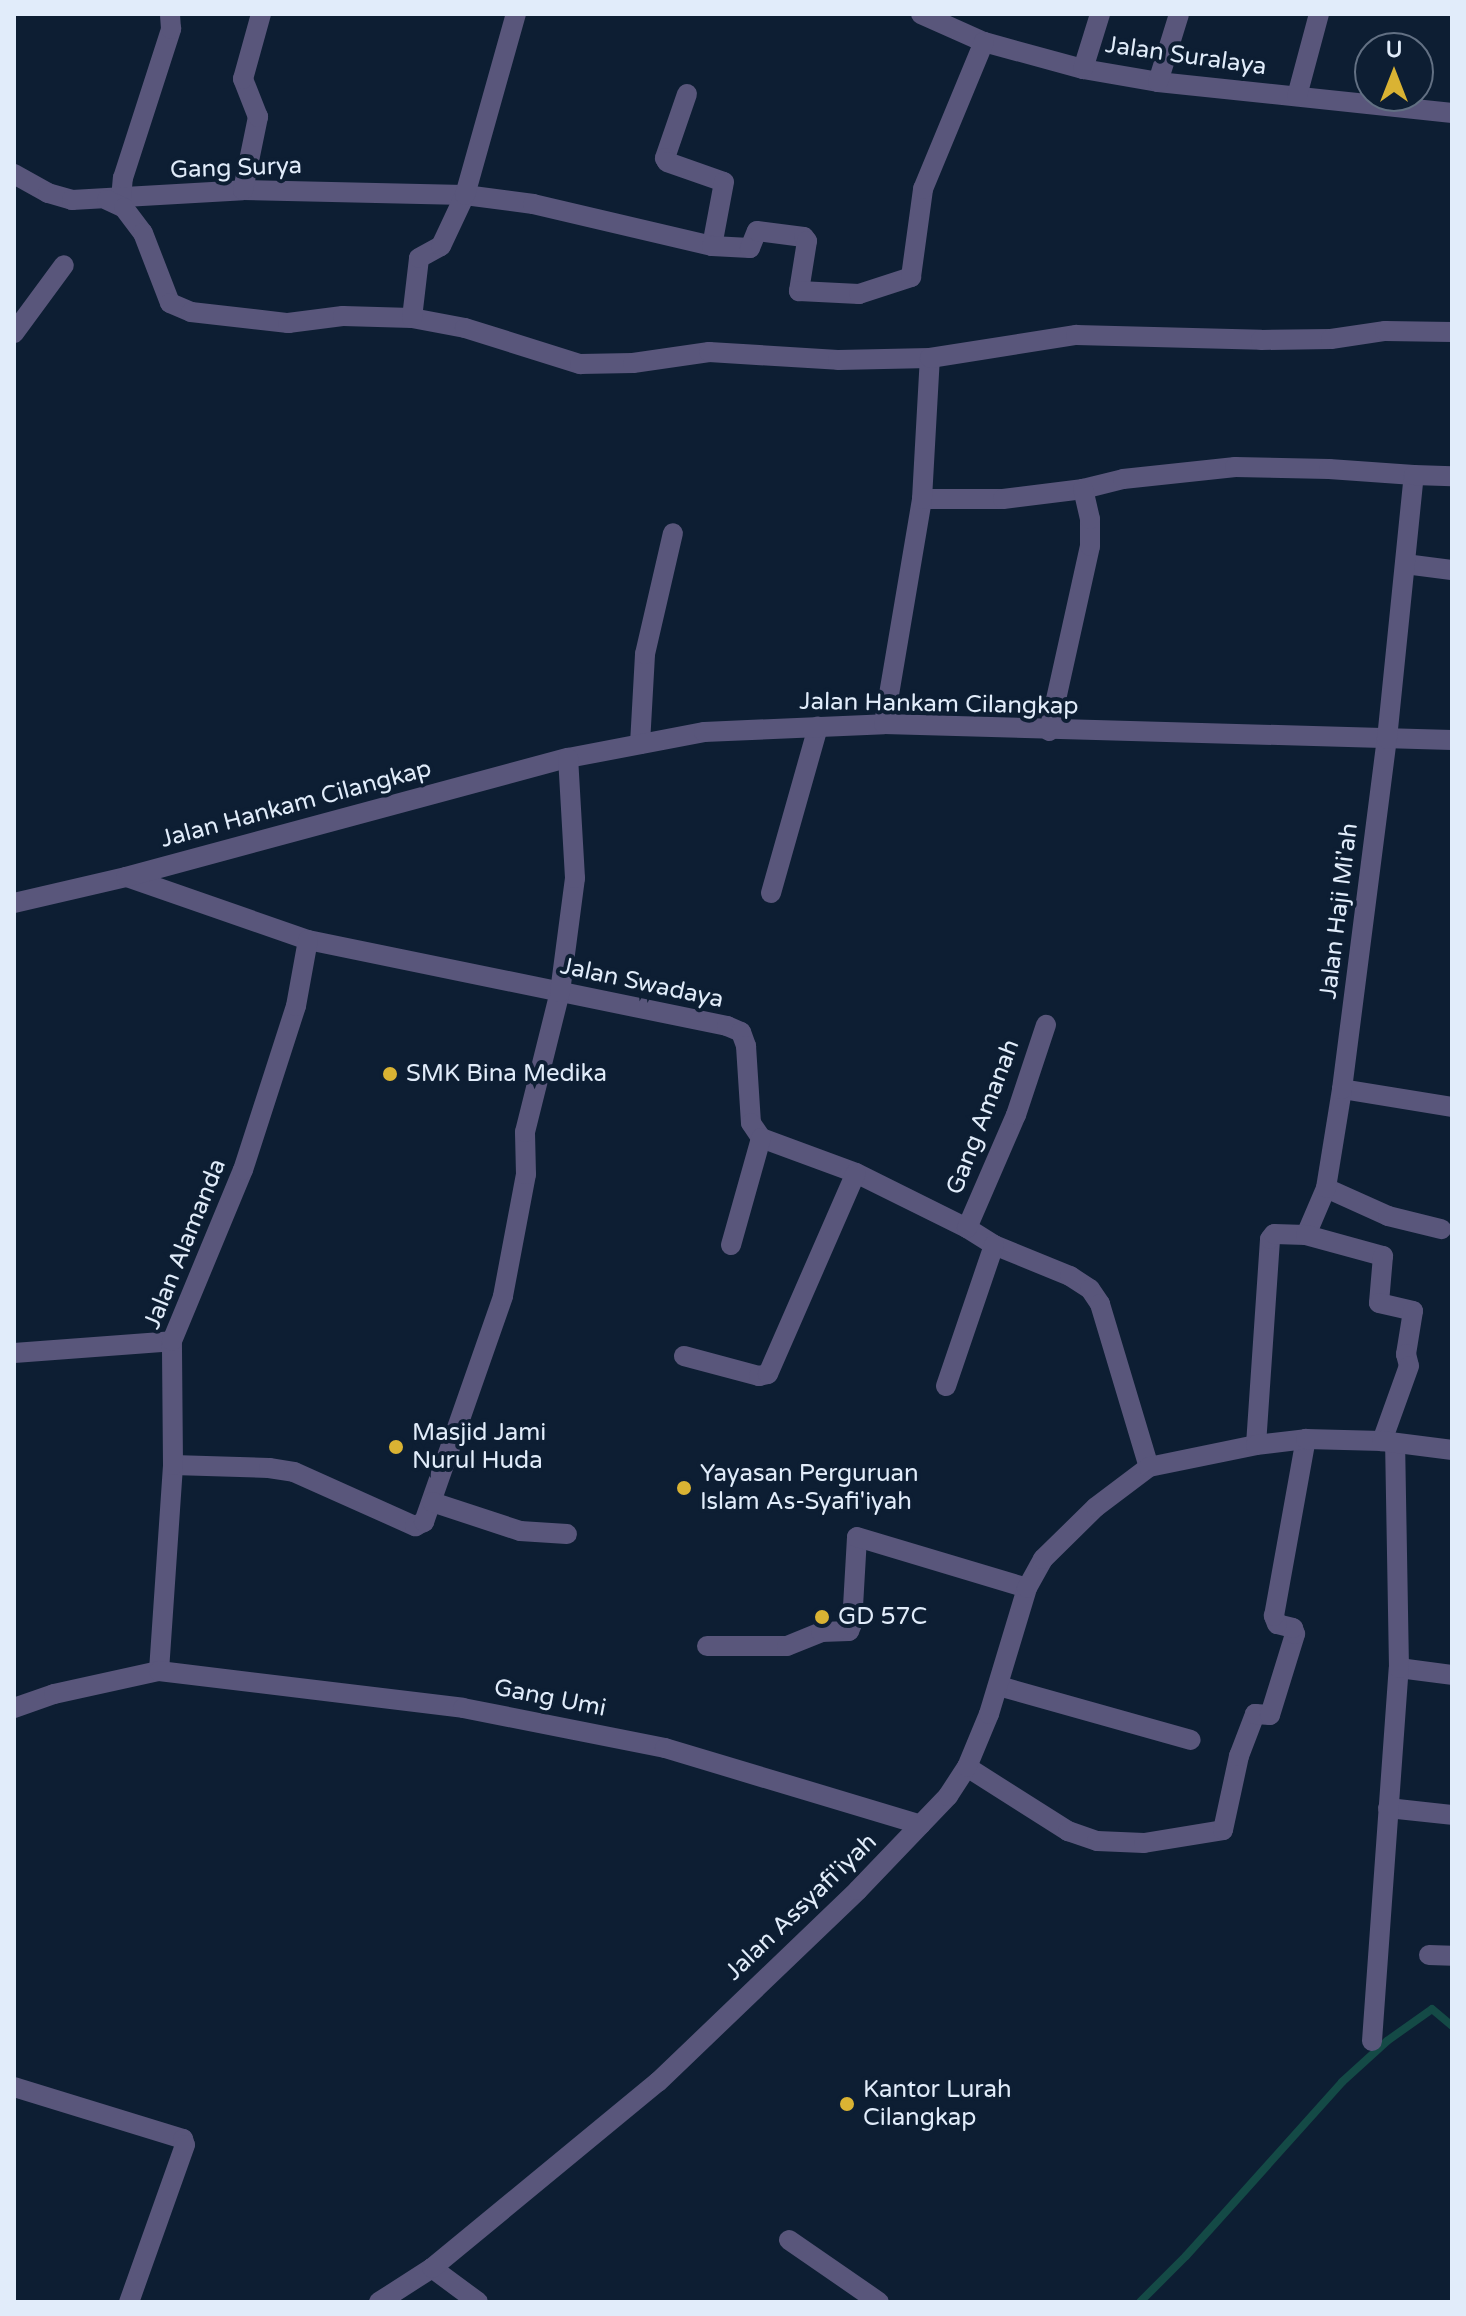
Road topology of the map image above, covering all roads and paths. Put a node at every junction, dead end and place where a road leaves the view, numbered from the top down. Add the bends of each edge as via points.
1 (170, 14) edge
2 (261, 14) edge
3 (921, 14) edge
4 (1100, 14) edge
5 (1179, 14) edge
6 (1319, 14) edge
7 (511, 16) edge
8 (984, 42) junction
9 (1083, 69) junction
10 (1158, 82) junction
11 (687, 94) dead end
12 (1297, 96) junction
13 (1452, 113) edge
14 (14, 174) edge
15 (243, 190) junction
16 (465, 195) junction
17 (114, 200) junction
18 (712, 246) junction
19 (64, 265) dead end
20 (412, 318) junction
21 (1452, 332) edge
22 (14, 333) edge
23 (930, 358) junction
24 (1414, 475) junction
25 (1452, 476) edge
26 (1083, 489) junction
27 (922, 499) junction
28 (673, 533) dead end
29 (1405, 564) junction
30 (1452, 570) edge
31 (884, 724) junction
32 (818, 727) junction
33 (1049, 731) junction
34 (1387, 739) junction
35 (1452, 740) edge
36 (640, 744) junction
37 (568, 758) junction
38 (126, 877) junction
39 (771, 893) dead end
40 (14, 903) edge
41 (308, 940) junction
42 (560, 992) junction
43 (1046, 1025) dead end
44 (1342, 1089) junction
45 (1452, 1107) edge
46 (761, 1138) junction
47 (856, 1173) junction
48 (1326, 1188) junction
49 (967, 1228) junction
50 (1441, 1229) dead end
51 (1306, 1235) junction
52 (731, 1245) dead end
53 (994, 1245) junction
54 (172, 1341) junction
55 (14, 1353) edge
56 (684, 1356) dead end
57 (946, 1386) dead end
58 (1306, 1439) junction
59 (1388, 1442) junction
60 (1256, 1445) junction
61 (1452, 1450) edge
62 (173, 1465) junction
63 (1149, 1467) junction
64 (432, 1502) junction
65 (567, 1534) dead end
66 (1027, 1588) junction
67 (707, 1646) dead end
68 (1399, 1668) junction
69 (159, 1671) junction
70 (1452, 1675) edge
71 (999, 1686) junction
72 (14, 1708) edge
73 (1191, 1740) dead end
74 (967, 1767) junction
75 (1388, 1808) junction
76 (1452, 1815) edge
77 (921, 1825) junction
78 (1429, 1955) dead end
79 (1452, 1956) edge
80 (1372, 2041) dead end
81 (14, 2087) edge
82 (789, 2240) dead end
83 (432, 2268) junction
84 (129, 2302) edge
85 (379, 2302) edge
86 (478, 2302) edge
87 (879, 2302) edge

1 - 17 street via 171,29
2 - 15 street via 243,79 258,117
3 - 8 street, Jalan Suralaya
4 - 9 street
5 - 10 street
6 - 12 street
7 - 16 street
8 - 9 street, Jalan Suralaya
8 - 18 street, Gang Surya via 923,189 911,277 868,293 801,294 804,237 757,231 750,248
9 - 10 street, Jalan Suralaya
10 - 12 street, Jalan Suralaya
11 - 18 street via 665,158 724,182
12 - 13 street, Jalan Suralaya
14 - 17 street, Gang Surya via 72,200
15 - 16 street, Gang Surya
15 - 17 street, Gang Surya
16 - 18 street, Gang Surya via 533,204
16 - 20 street via 441,246 419,258
17 - 20 street via 134,219 149,246 170,303 182,308 259,322
19 - 22 street
20 - 23 street via 465,328 580,364 709,352 838,360
21 - 23 street via 1261,340 1076,335
23 - 27 street
24 - 25 street
24 - 26 street via 1235,467 1123,479
24 - 29 street, Jalan Haji Mi'ah
26 - 27 street via 1003,499
26 - 33 street via 1090,546
27 - 31 street
28 - 36 street via 645,654
29 - 30 street
29 - 34 street, Jalan Haji Mi'ah
31 - 32 street, Jalan Hankam Cilangkap
31 - 33 street, Jalan Hankam Cilangkap
32 - 36 street, Jalan Hankam Cilangkap via 704,732
32 - 39 street
33 - 34 street, Jalan Hankam Cilangkap
34 - 35 street, Jalan Hankam Cilangkap
34 - 44 street, Jalan Haji Mi'ah
36 - 37 street, Jalan Hankam Cilangkap
37 - 38 street, Jalan Hankam Cilangkap
37 - 42 street via 575,878
38 - 40 street, Jalan Hankam Cilangkap
38 - 41 street, Jalan Swadaya
41 - 42 street, Jalan Swadaya
41 - 54 street, Jalan Alamanda via 296,1006 243,1170
42 - 46 street, Jalan Swadaya via 741,1032 751,1123
42 - 64 street via 525,1132 526,1174 503,1296
43 - 49 street, Gang Amanah via 1016,1115
44 - 45 street
44 - 48 street, Jalan Haji Mi'ah
46 - 47 street
46 - 52 street
47 - 49 street
47 - 56 street via 768,1374
48 - 50 street via 1388,1216
48 - 51 street, Jalan Haji Mi'ah
49 - 53 street
51 - 59 street via 1383,1256 1379,1303 1414,1313 1406,1354 1409,1366
51 - 60 street via 1274,1234 1270,1239
53 - 57 street
53 - 63 street via 1090,1289 1100,1304
54 - 55 street
54 - 62 street, Jalan Alamanda
58 - 59 street
58 - 60 street
58 - 74 street via 1274,1616 1277,1624 1293,1628 1295,1634 1270,1715 1254,1715 1223,1830 1144,1843 1097,1841 1068,1831
59 - 61 street
59 - 68 street
60 - 63 street
62 - 64 street via 294,1472 415,1526 424,1522
62 - 69 street, Jalan Alamanda
63 - 66 street, Jalan Assyafi'iyah via 1067,1532
64 - 65 street via 520,1531
66 - 67 street via 857,1537 849,1631 821,1632 787,1646
66 - 71 street, Jalan Assyafi'iyah
68 - 70 street
68 - 75 street
69 - 72 street, Gang Umi
69 - 77 street, Gang Umi via 538,1722 665,1748
71 - 73 street
71 - 74 street, Jalan Assyafi'iyah
74 - 77 street, Jalan Assyafi'iyah
75 - 76 street
75 - 80 street
77 - 83 street, Jalan Assyafi'iyah via 658,2082
78 - 79 street
81 - 84 street via 183,2139
82 - 87 street
83 - 85 street, Jalan Assyafi'iyah
83 - 86 street

